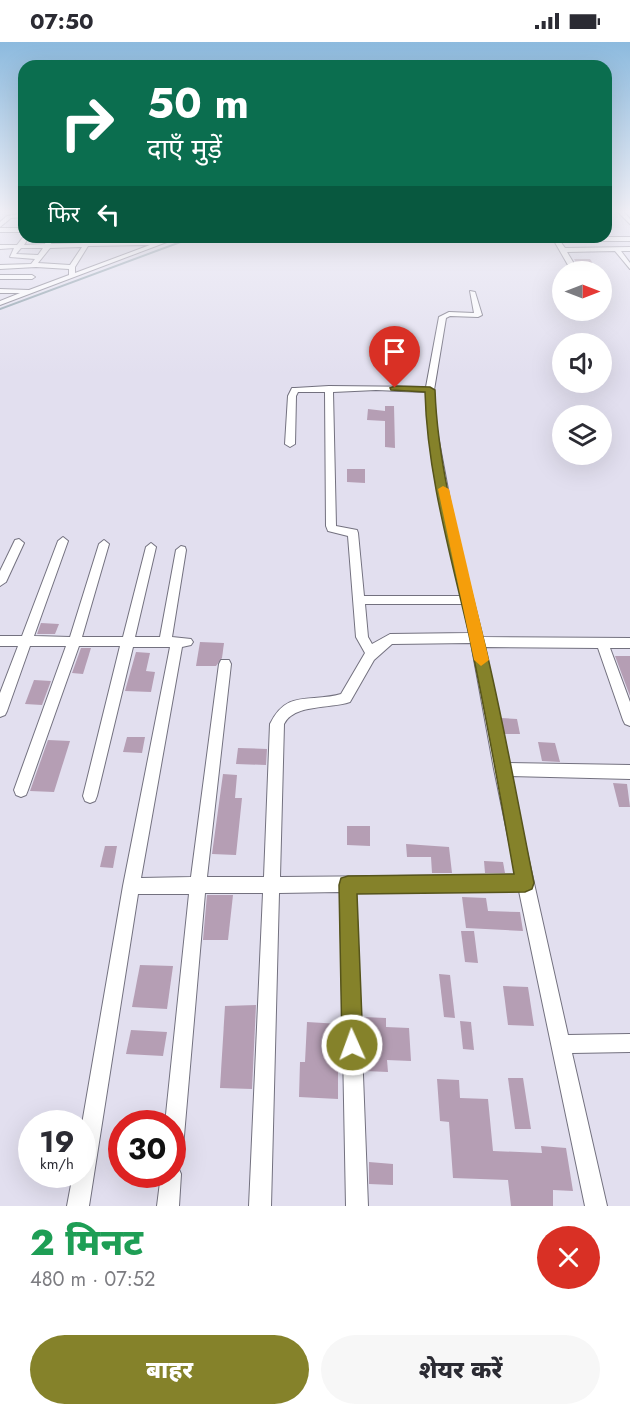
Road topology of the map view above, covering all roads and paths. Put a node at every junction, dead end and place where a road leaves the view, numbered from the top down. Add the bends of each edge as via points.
1 (98, 266) edge
2 (0, 267) edge
3 (36, 267) junction
4 (72, 267) joint
5 (72, 276) junction
6 (0, 277) edge
7 (32, 277) junction
8 (0, 291) edge
9 (27, 291) junction
10 (472, 292) dead end
11 (0, 303) edge
12 (329, 388) junction
13 (430, 390) junction
14 (290, 444) dead end
15 (63, 541) dead end
16 (19, 543) dead end
17 (104, 544) dead end
18 (151, 547) dead end
19 (181, 550) dead end
20 (0, 582) edge
21 (359, 600) junction
22 (467, 600) junction
23 (477, 640) junction
24 (0, 641) edge
25 (25, 642) junction
26 (74, 642) junction
27 (126, 642) junction
28 (176, 642) junction
29 (602, 642) junction
30 (630, 643) edge
31 (371, 653) junction
32 (225, 664) dead end
33 (0, 711) edge
34 (630, 720) edge
35 (501, 769) junction
36 (630, 772) edge
37 (21, 790) dead end
38 (90, 796) dead end
39 (525, 883) junction
40 (271, 885) junction
41 (348, 885) junction
42 (131, 886) junction
43 (198, 886) junction
44 (630, 1043) edge
45 (562, 1044) junction
46 (177, 1110) edge
47 (170, 1188) edge
48 (78, 1206) edge
49 (168, 1206) edge
50 (260, 1206) edge
51 (357, 1206) edge
52 (596, 1206) edge

1 - 5 street
2 - 3 street
3 - 4 street
3 - 7 street
4 - 5 street
5 - 9 street
6 - 7 street
7 - 9 street
8 - 9 street
9 - 11 street
10 - 13 street via 478,315 444,317
12 - 13 street
12 - 14 street via 294,392
12 - 21 street via 331,524 333,529 353,533
13 - 22 street via 431,420
15 - 25 street
16 - 20 street
17 - 26 street
18 - 27 street
19 - 28 street
21 - 22 street
21 - 31 street via 362,637
22 - 23 street
23 - 29 street
23 - 31 street via 390,639
23 - 35 street
24 - 25 street
25 - 26 street
25 - 33 street
26 - 27 street
26 - 37 street
27 - 28 street
27 - 38 street
28 - 42 street
29 - 30 street
29 - 34 street
31 - 40 street via 345,698 292,706 280,715
32 - 43 street
35 - 36 street
35 - 39 street
39 - 41 street
39 - 45 street
40 - 41 street
40 - 43 street
40 - 50 street
41 - 51 street
42 - 43 street
42 - 48 street
43 - 46 street
44 - 45 street
45 - 52 street
47 - 49 street

